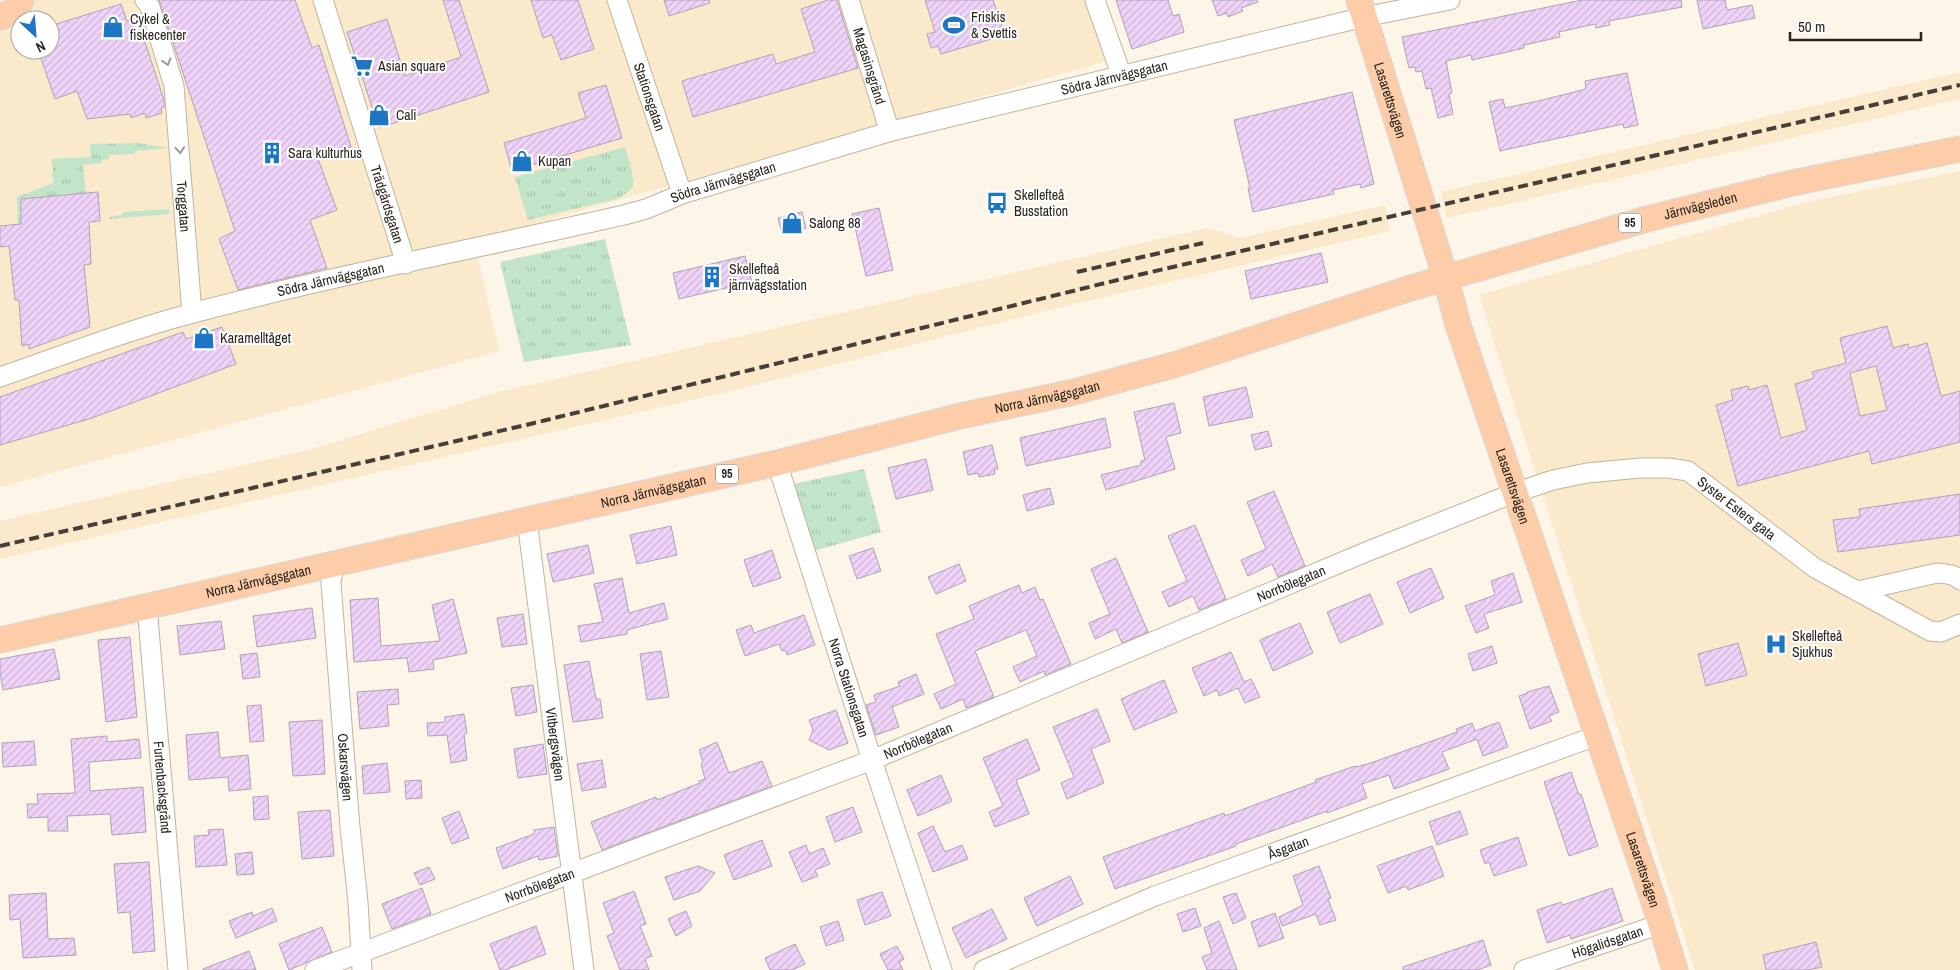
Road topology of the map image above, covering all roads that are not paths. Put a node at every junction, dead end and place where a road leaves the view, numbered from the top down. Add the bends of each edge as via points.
1 (21, 0) edge
2 (145, 0) edge
3 (323, 0) edge
4 (617, 0) edge
5 (849, 0) edge
6 (1095, 0) edge
7 (1450, 0) edge
8 (1362, 8) edge
9 (0, 17) edge
10 (1121, 74) junction
11 (892, 131) junction
12 (1960, 149) edge
13 (682, 194) junction
14 (406, 264) junction
15 (1446, 279) junction
16 (192, 313) junction
17 (0, 377) edge
18 (777, 463) junction
19 (1514, 493) junction
20 (527, 520) junction
21 (334, 564) junction
22 (1960, 580) edge
23 (1858, 591) junction
24 (147, 606) junction
25 (1960, 624) edge
26 (0, 640) edge
27 (1596, 736) junction
28 (872, 760) junction
29 (571, 873) junction
30 (1661, 924) junction
31 (362, 961) edge
32 (178, 970) edge
33 (315, 970) edge
34 (584, 970) edge
35 (942, 970) edge
36 (984, 970) edge
37 (1524, 970) edge
38 (1675, 970) edge

1 - 9 main road via 13,12
2 -> 16 street, Torggatan via 168,65 176,101
3 - 14 street, Trädgårdsgatan
4 - 13 street, Stationsgatan
5 - 11 street, Magasinsgränd
6 - 10 street
7 - 8 street, Södra Järnvägsgatan
8 - 10 street, Södra Järnvägsgatan
8 - 15 main road, Lasarettsvägen
10 - 11 street, Södra Järnvägsgatan
11 - 13 street, Södra Järnvägsgatan
12 - 15 main road, Järnvägsleden / 95 via 1792,183 1647,218
13 - 14 street, Södra Järnvägsgatan via 624,216
14 - 16 street, Södra Järnvägsgatan
15 - 18 main road, Norra Järnvägsgatan / 95 via 1074,392 960,416
15 - 19 main road, Lasarettsvägen
16 - 17 street, Södra Järnvägsgatan
18 - 20 main road, Norra Järnvägsgatan / 95
18 - 28 street, Norra Stationsgatan
19 - 23 street, Syster Esters gata via 1587,473 1640,468 1688,471 1815,568
19 - 27 main road, Lasarettsvägen
19 - 28 street, Norrbölegatan via 1375,548
20 - 21 main road, Norra Järnvägsgatan / 95
20 - 29 street, Vitbergsvägen
21 - 24 main road, Norra Järnvägsgatan / 95
21 - 31 street, Oskarsvägen via 330,583
22 - 23 street via 1937,573
23 - 25 street, Syster Esters gata via 1930,631 1941,632
24 - 26 main road, Norra Järnvägsgatan / 95
24 - 32 street, Furtenbacksgränd
27 - 30 main road, Lasarettsvägen
27 - 36 street, Åsgatan via 1155,896
28 - 29 street, Norrbölegatan
28 - 35 street, Norra Stationsgatan
29 - 31 street, Norrbölegatan
29 - 34 street, Vitbergsvägen
30 - 37 street, Högalidsgatan
30 - 38 main road, Lasarettsvägen
31 - 33 street, Norrbölegatan

